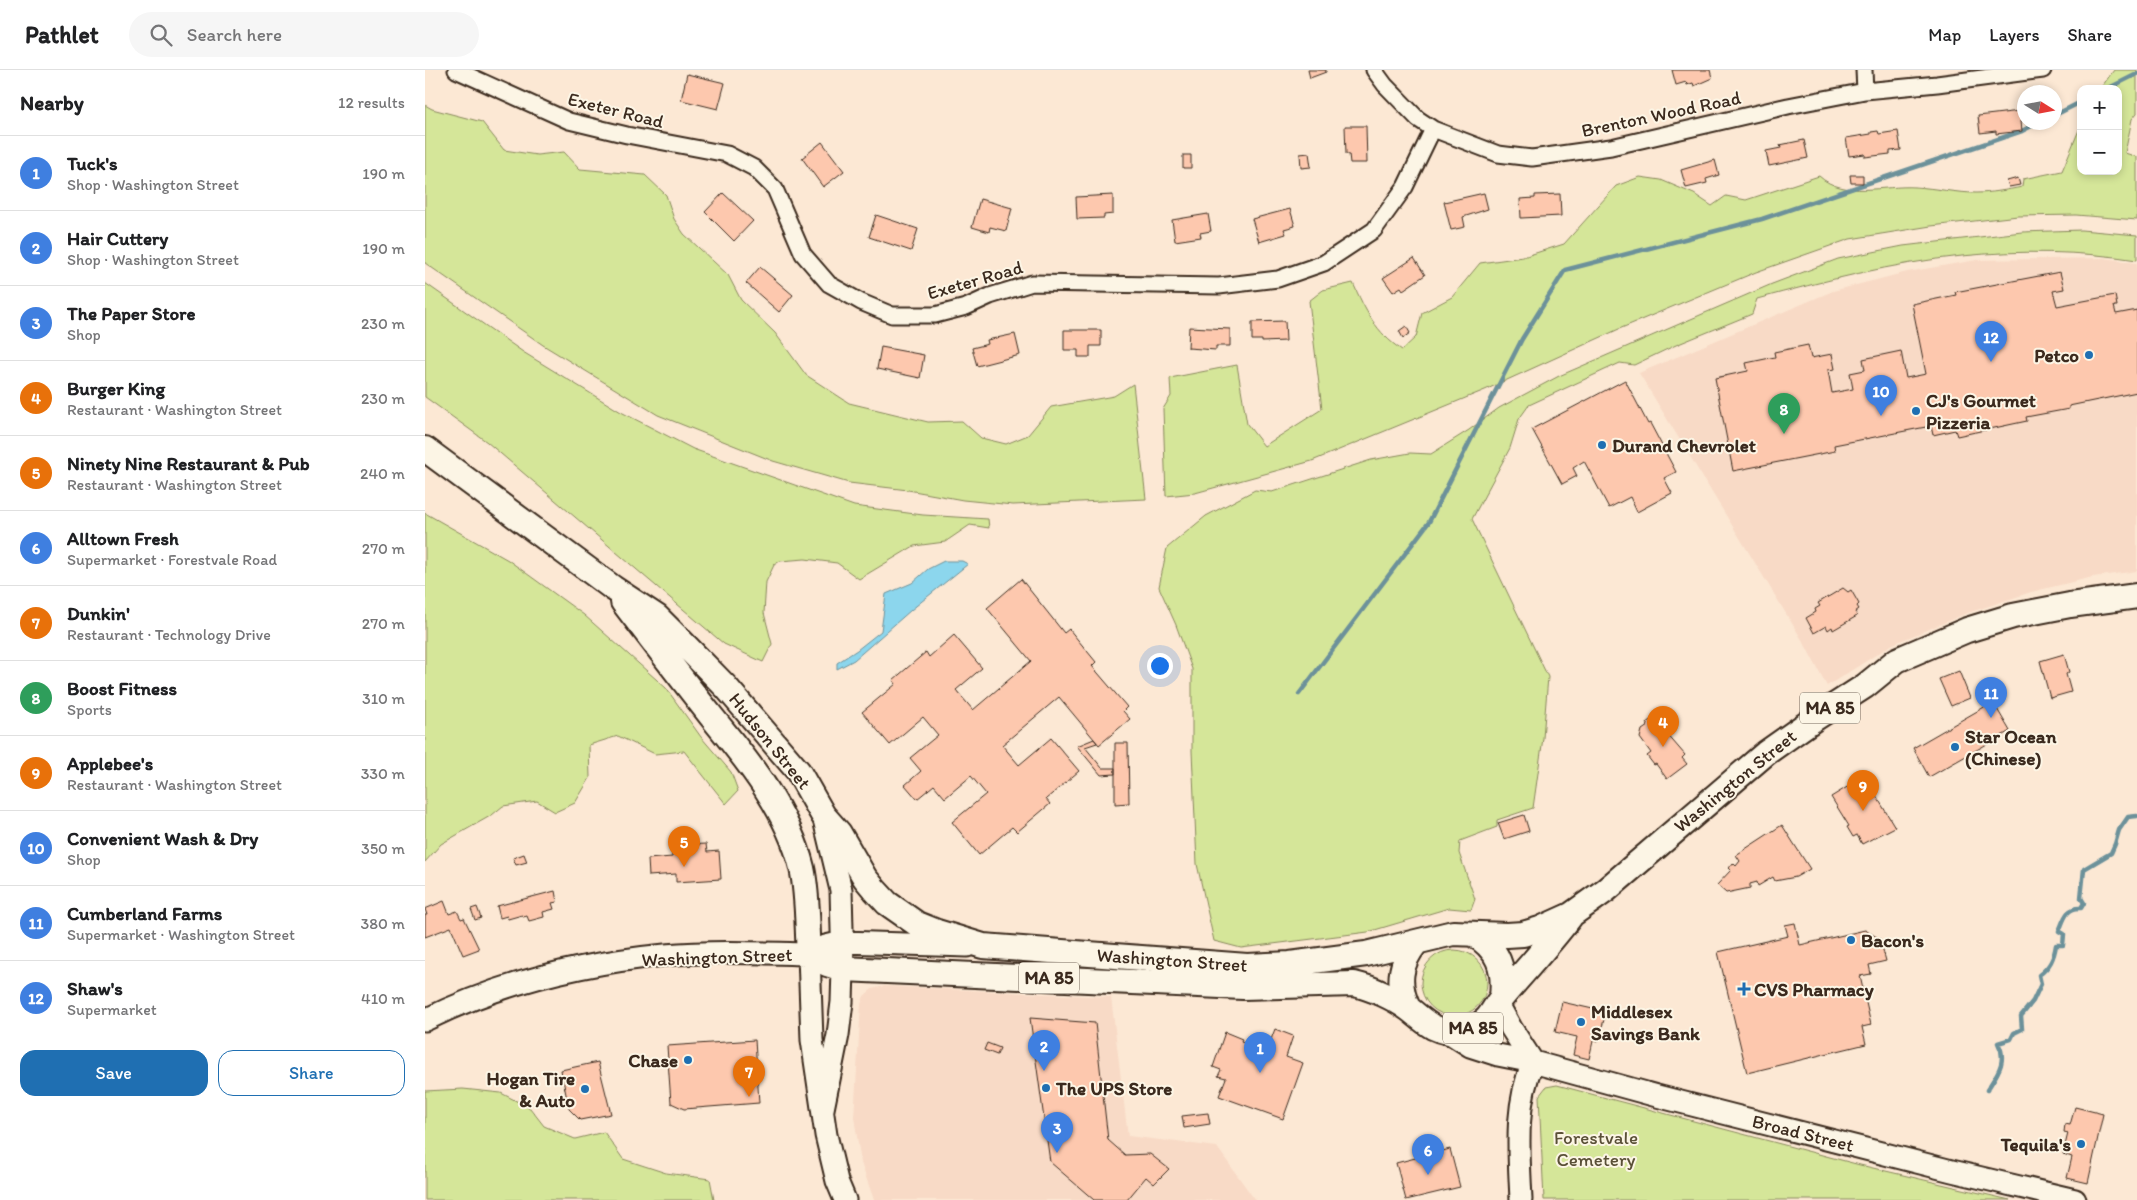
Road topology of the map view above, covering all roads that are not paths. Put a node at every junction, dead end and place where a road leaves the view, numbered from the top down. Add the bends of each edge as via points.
1 (456, 70) edge
2 (1374, 70) edge
3 (1864, 70) edge
4 (2043, 70) edge
5 (1865, 91) junction
6 (1433, 129) junction
7 (425, 449) edge
8 (613, 588) junction
9 (2137, 596) edge
10 (823, 815) junction
11 (1571, 915) junction
12 (1473, 934) junction
13 (843, 942) junction
14 (1416, 944) junction
15 (983, 946) junction
16 (809, 954) junction
17 (843, 969) junction
18 (1500, 1001) junction
19 (1408, 1008) junction
20 (425, 1020) edge
21 (1447, 1032) junction
22 (1533, 1062) junction
23 (823, 1108) junction
24 (845, 1200) edge
25 (1521, 1200) edge
26 (2075, 1200) edge

1 - 6 street, Exeter Road via 569,121 727,154 754,168 775,189 803,254 829,284 892,315 935,315 1032,283 1219,286 1278,279 1323,263 1374,230 1405,187
2 - 6 street, Brenton Wood Road via 1403,104
3 - 5 street
4 - 5 street, Brenton Wood Road
5 - 6 street, Brenton Wood Road via 1611,147 1532,158 1498,154
7 - 8 main road, Hudson Street
8 - 10 main road, Hudson Street via 657,617 705,665 798,771
8 - 16 main road, Hudson Street via 727,735 774,802 802,868
9 - 11 main road, Washington Street / MA 85 via 2070,604 2013,616 1967,630 1897,660 1865,686 1767,753 1634,867
10 - 13 main road, Hudson Street via 841,890
10 - 15 main road via 839,833 865,878 887,903 917,924
11 - 12 main road, Washington Street / MA 85 via 1523,934
11 - 18 main road, Washington Street / MA 85
12 - 14 main road, Washington Street / MA 85 via 1453,934
12 - 18 main road via 1491,948 1500,963 1504,979
13 - 15 main road, Washington Street / MA 85
13 - 16 main road, Washington Street / MA 85
13 - 17 main road, Hudson Street
14 - 15 main road, Washington Street / MA 85 via 1300,963 1247,966
14 - 19 main road via 1408,952 1400,974 1400,986
16 - 17 main road, Washington Street / MA 85
16 - 20 main road, Washington Street / MA 85 via 665,955 609,963 522,983 463,1002
16 - 23 main road via 812,1040
17 - 19 main road, Washington Street / MA 85 via 1243,987 1354,984 1365,986
17 - 23 main road, Hudson Street via 838,1035
18 - 21 main road, Washington Street / MA 85 via 1486,1021 1459,1032
18 - 22 main road
19 - 21 main road, Washington Street / MA 85 via 1432,1026
21 - 22 main road, Broad Street via 1469,1046
22 - 25 main road via 1526,1078 1518,1120
22 - 26 main road, Broad Street via 1667,1099
23 - 24 main road via 837,1180

